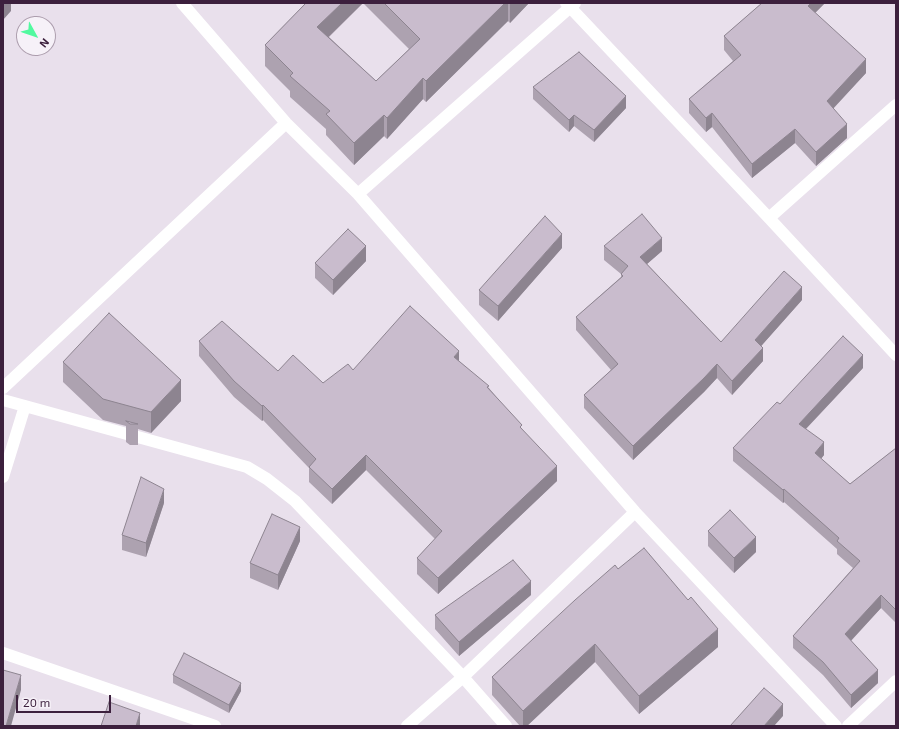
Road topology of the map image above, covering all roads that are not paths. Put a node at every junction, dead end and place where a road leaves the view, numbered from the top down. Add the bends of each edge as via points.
1 (182, 3) edge
2 (570, 5) edge
3 (896, 105) edge
4 (286, 123) junction
5 (358, 194) junction
6 (769, 218) junction
7 (896, 355) edge
8 (3, 388) edge
9 (3, 400) edge
10 (25, 406) junction
11 (3, 478) edge
12 (634, 512) junction
13 (3, 653) edge
14 (463, 677) junction
15 (896, 681) edge
16 (215, 726) edge
17 (407, 726) edge
18 (506, 726) edge
19 (836, 726) edge
20 (848, 726) edge

1 - 4 street
2 - 5 street
2 - 6 street
3 - 6 street
4 - 5 street
4 - 8 street
5 - 12 street
6 - 7 street
9 - 10 street
10 - 11 street
10 - 14 street via 247,467 267,479 295,501
12 - 14 street
12 - 19 street
13 - 16 street
14 - 17 street
14 - 18 street
15 - 20 street

